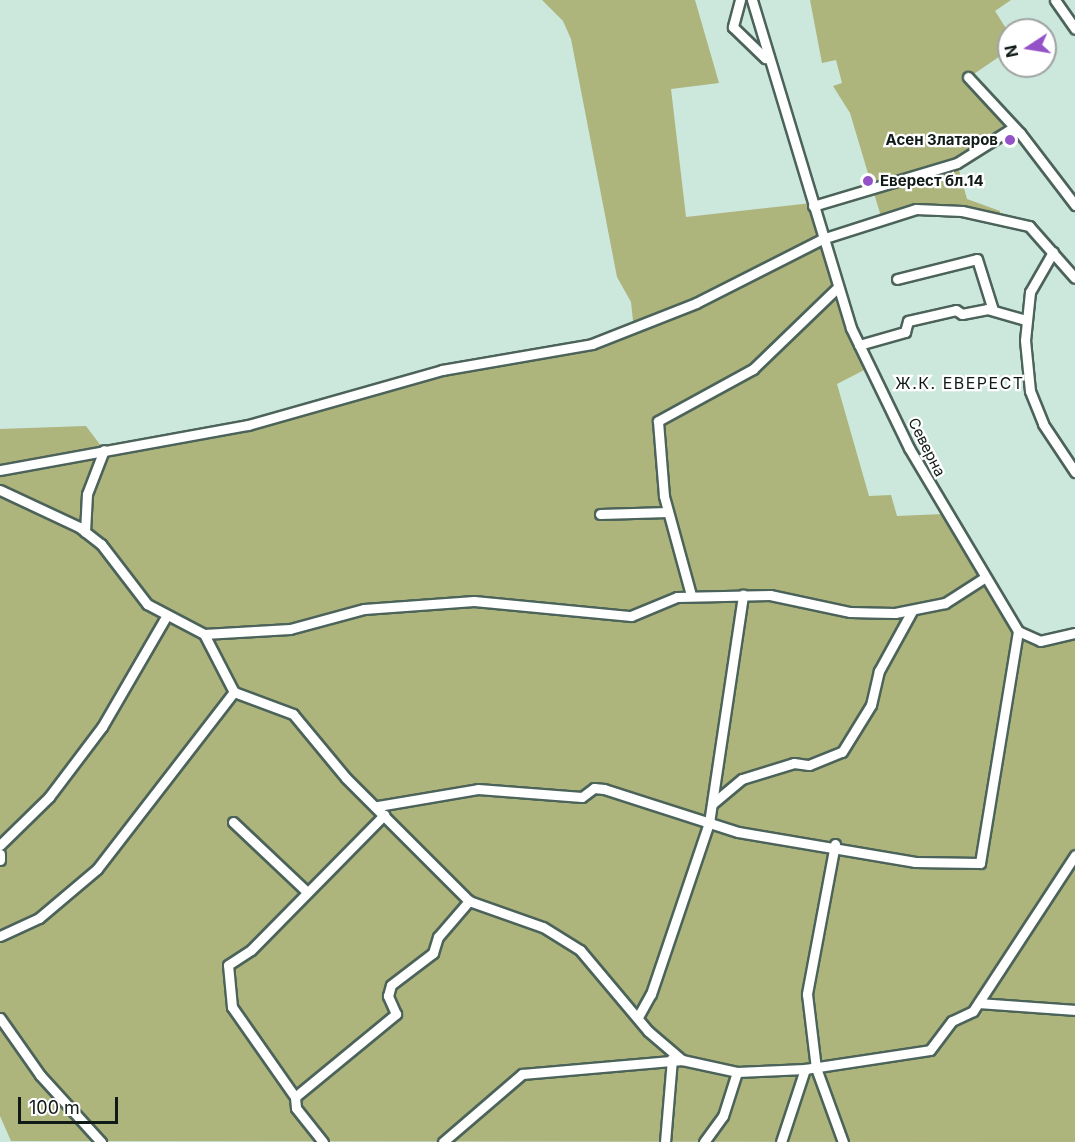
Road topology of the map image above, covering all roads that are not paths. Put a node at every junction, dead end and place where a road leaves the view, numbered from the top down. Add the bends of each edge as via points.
1 (740, 0) edge
2 (752, 0) edge
3 (1055, 0) edge
4 (1075, 29) edge
5 (765, 58) junction
6 (968, 78) dead end
7 (1020, 133) junction
8 (1075, 205) edge
9 (813, 206) junction
10 (822, 239) junction
11 (1053, 252) junction
12 (1075, 278) edge
13 (897, 279) dead end
14 (837, 287) junction
15 (993, 310) junction
16 (1023, 319) junction
17 (859, 345) junction
18 (104, 450) junction
19 (0, 470) edge
20 (1075, 472) edge
21 (0, 490) edge
22 (668, 512) junction
23 (600, 514) dead end
24 (83, 526) junction
25 (984, 578) junction
26 (691, 595) junction
27 (743, 595) junction
28 (914, 610) junction
29 (167, 615) junction
30 (1018, 631) junction
31 (1075, 633) edge
32 (204, 634) junction
33 (234, 692) junction
34 (712, 805) junction
35 (378, 806) junction
36 (384, 815) junction
37 (232, 822) dead end
38 (709, 823) junction
39 (835, 844) junction
40 (0, 845) edge
41 (0, 854) edge
42 (1075, 855) edge
43 (0, 860) edge
44 (307, 892) junction
45 (469, 901) junction
46 (0, 936) edge
47 (979, 1003) junction
48 (1075, 1010) edge
49 (638, 1017) junction
50 (0, 1018) edge
51 (675, 1059) junction
52 (816, 1068) junction
53 (805, 1069) junction
54 (737, 1072) junction
55 (295, 1097) junction
56 (101, 1142) edge
57 (323, 1142) edge
58 (442, 1142) edge
59 (665, 1142) edge
60 (704, 1142) edge
61 (781, 1142) edge
62 (843, 1142) edge

1 - 5 street via 733,27
2 - 5 street, Северна
3 - 4 street
5 - 9 street, Северна
6 - 7 street
7 - 8 street
7 - 9 street via 1000,133 957,163
9 - 10 street, Северна
10 - 11 street via 929,208 1020,222 1041,235
10 - 14 street, Северна
10 - 18 street via 666,317 592,344 442,370 277,419
11 - 12 street
11 - 16 street via 1041,265
13 - 15 street via 977,259
14 - 17 street, Северна
14 - 22 street via 753,369 659,418
15 - 16 street
15 - 17 street via 962,314 956,310 908,321 905,332
16 - 20 street via 1030,391 1043,424
17 - 25 street, Северна via 909,448
18 - 19 street
18 - 24 street via 87,494
21 - 24 street
22 - 23 street
22 - 26 street
24 - 29 street via 110,553 147,604
25 - 28 street via 945,603
25 - 30 street, Северна
26 - 27 street
26 - 32 street via 631,616 474,601 352,611 290,629
27 - 28 street via 861,613
27 - 34 street
28 - 34 street via 904,617 879,671 871,705 842,752 809,765 794,763 742,779
29 - 32 street
29 - 40 street via 112,713 49,797
30 - 31 street via 1040,641
30 - 39 street via 980,862 915,862
32 - 33 street
33 - 35 street via 293,714 346,778
33 - 46 street via 103,862 39,918
34 - 38 street
35 - 36 street
35 - 38 street via 478,789 582,797 594,788
36 - 44 street
36 - 45 street
37 - 44 street
38 - 39 street via 759,836
38 - 49 street via 651,994
39 - 52 street via 810,954 807,994
41 - 43 street
42 - 47 street
44 - 55 street via 251,950 232,959 226,985 232,1007
45 - 49 street via 543,927 580,950
45 - 55 street via 438,937 433,953 391,985 388,996 396,1014
47 - 48 street
47 - 52 street via 952,1021 930,1050 919,1055
49 - 51 street
50 - 56 street via 40,1075
51 - 54 street
51 - 58 street via 522,1074
51 - 59 street
52 - 53 street
52 - 62 street
53 - 54 street
53 - 61 street
54 - 60 street via 723,1116
55 - 57 street via 296,1108

